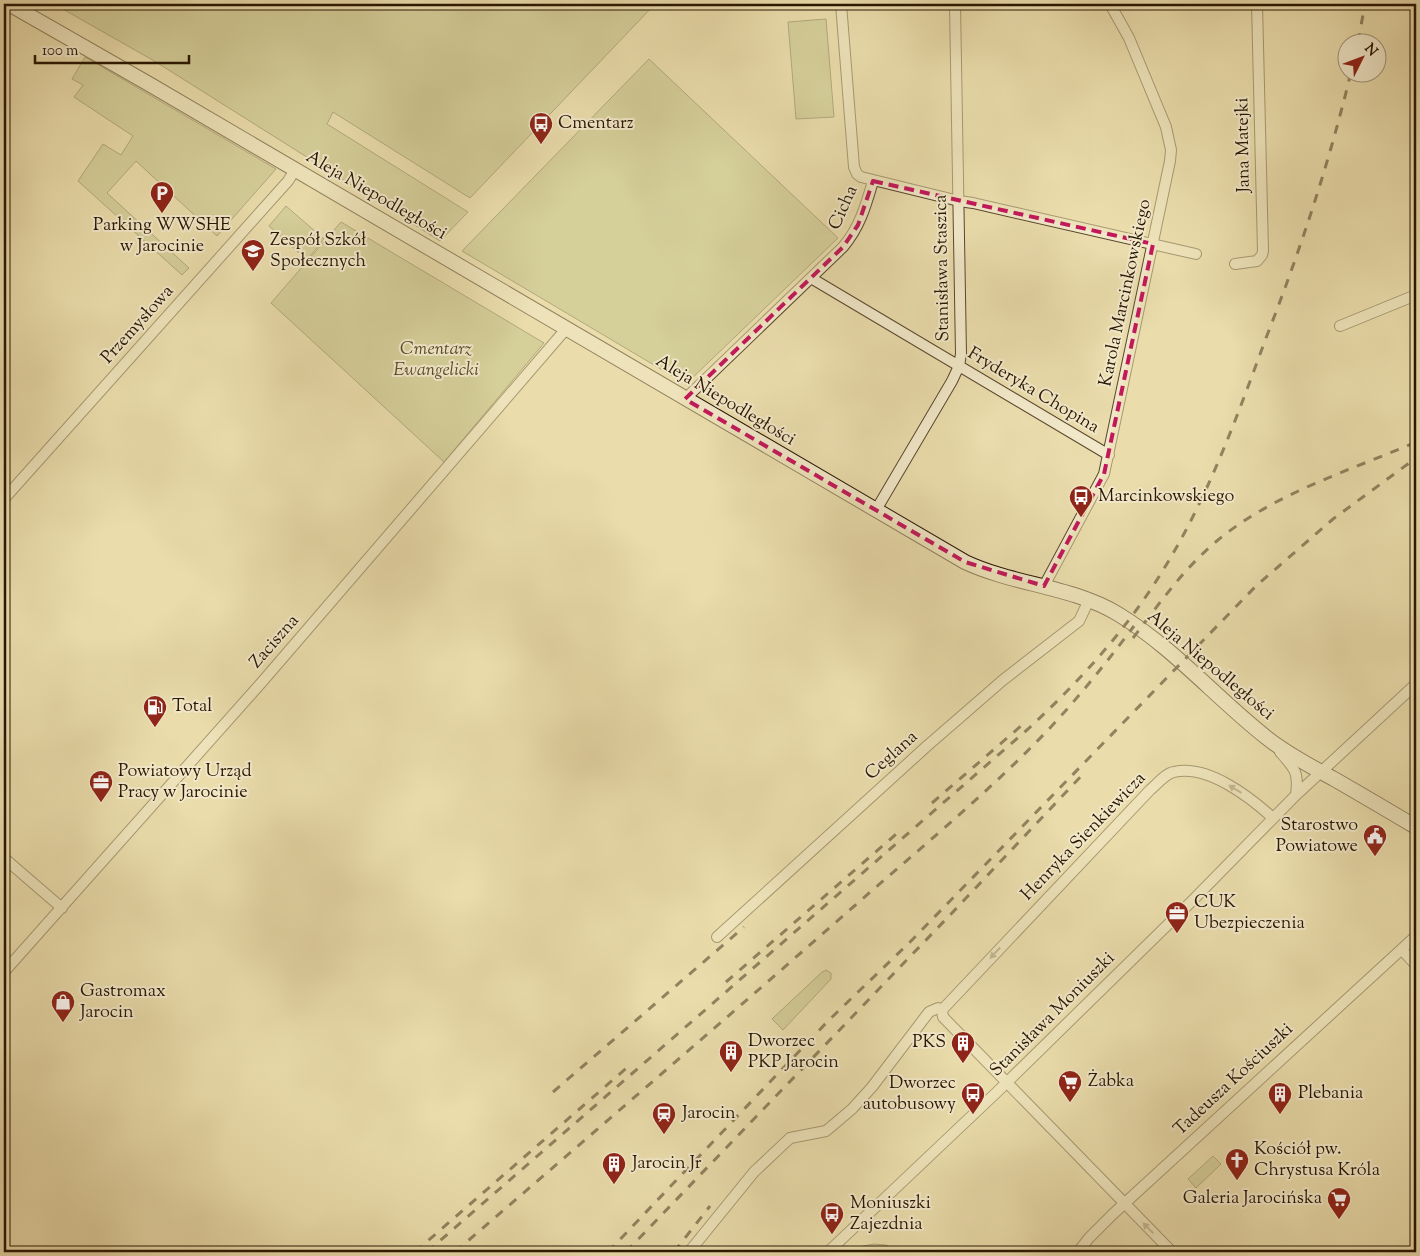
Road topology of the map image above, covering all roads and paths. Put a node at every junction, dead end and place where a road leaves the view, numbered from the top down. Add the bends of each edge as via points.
1 (9, 4) edge
2 (841, 4) edge
3 (955, 4) edge
4 (1110, 4) edge
5 (1257, 4) edge
6 (295, 170) junction
7 (873, 180) junction
8 (959, 201) junction
9 (1153, 244) junction
10 (1196, 254) dead end
11 (1235, 264) dead end
12 (811, 278) junction
13 (1416, 295) edge
14 (1340, 326) dead end
15 (566, 329) junction
16 (959, 366) junction
17 (685, 399) junction
18 (1109, 455) junction
19 (4, 499) edge
20 (876, 510) junction
21 (1044, 586) junction
22 (1089, 600) junction
23 (1416, 684) edge
24 (1267, 739) junction
25 (1321, 772) junction
26 (1296, 795) junction
27 (1274, 818) junction
28 (1416, 827) edge
29 (4, 858) edge
30 (62, 908) junction
31 (1416, 936) edge
32 (716, 937) dead end
33 (1402, 950) junction
34 (1416, 965) edge
35 (4, 972) edge
36 (942, 1010) junction
37 (1007, 1083) junction
38 (1124, 1204) junction
39 (689, 1252) edge
40 (828, 1252) edge
41 (1078, 1252) edge
42 (1172, 1252) edge

1 - 6 main road, Aleja Niepodległości
2 - 7 street, Cicha via 854,167 861,177
3 - 8 street, Stanisława Staszica
4 - 9 street, Karola Marcinkowskiego via 1141,65 1172,150
5 - 11 street, Jana Matejki via 1263,251 1257,261
6 - 15 main road, Aleja Niepodległości
6 - 19 street, Przemysłowa
7 - 8 street
7 - 12 street, Cicha via 852,237
8 - 9 street
8 - 16 street, Stanisława Staszica
9 - 10 street
9 - 18 street, Karola Marcinkowskiego
12 - 16 street, Fryderyka Chopina
12 - 17 street, Cicha
13 - 14 street
15 - 17 main road, Aleja Niepodległości
15 - 30 street, Zaciszna
16 - 18 street, Fryderyka Chopina
16 - 20 street, Stanisława Staszica
17 - 20 main road, Aleja Niepodległości
18 - 21 street, Karola Marcinkowskiego via 1100,482
20 - 21 main road, Aleja Niepodległości via 976,567
21 - 22 main road, Aleja Niepodległości
22 - 24 main road, Aleja Niepodległości via 1118,614 1163,646
22 - 32 street, Ceglana via 1079,621 968,710
23 - 25 street, Stanisława Moniuszki
24 - 25 main road, Aleja Niepodległości
24 - 26 street via 1294,768
25 - 26 street, Stanisława Moniuszki
25 - 28 main road, Aleja Niepodległości
26 - 27 street, Stanisława Moniuszki
27 -> 36 street, Henryka Sienkiewicza via 1229,784 1192,772 1173,772 1150,790
27 - 37 street, Stanisława Moniuszki
29 - 30 street
30 - 35 street, Zaciszna
31 - 33 street, Tadeusza Kościuszki
33 - 34 street
33 - 38 street, Tadeusza Kościuszki
36 - 37 street via 943,1017
36 - 39 street, Henryka Sienkiewicza via 938,1008 928,1012 852,1109 826,1131 790,1138 754,1172
37 - 38 street
37 - 40 street, Stanisława Moniuszki
38 - 41 street, Tadeusza Kościuszki
42 -> 38 street

